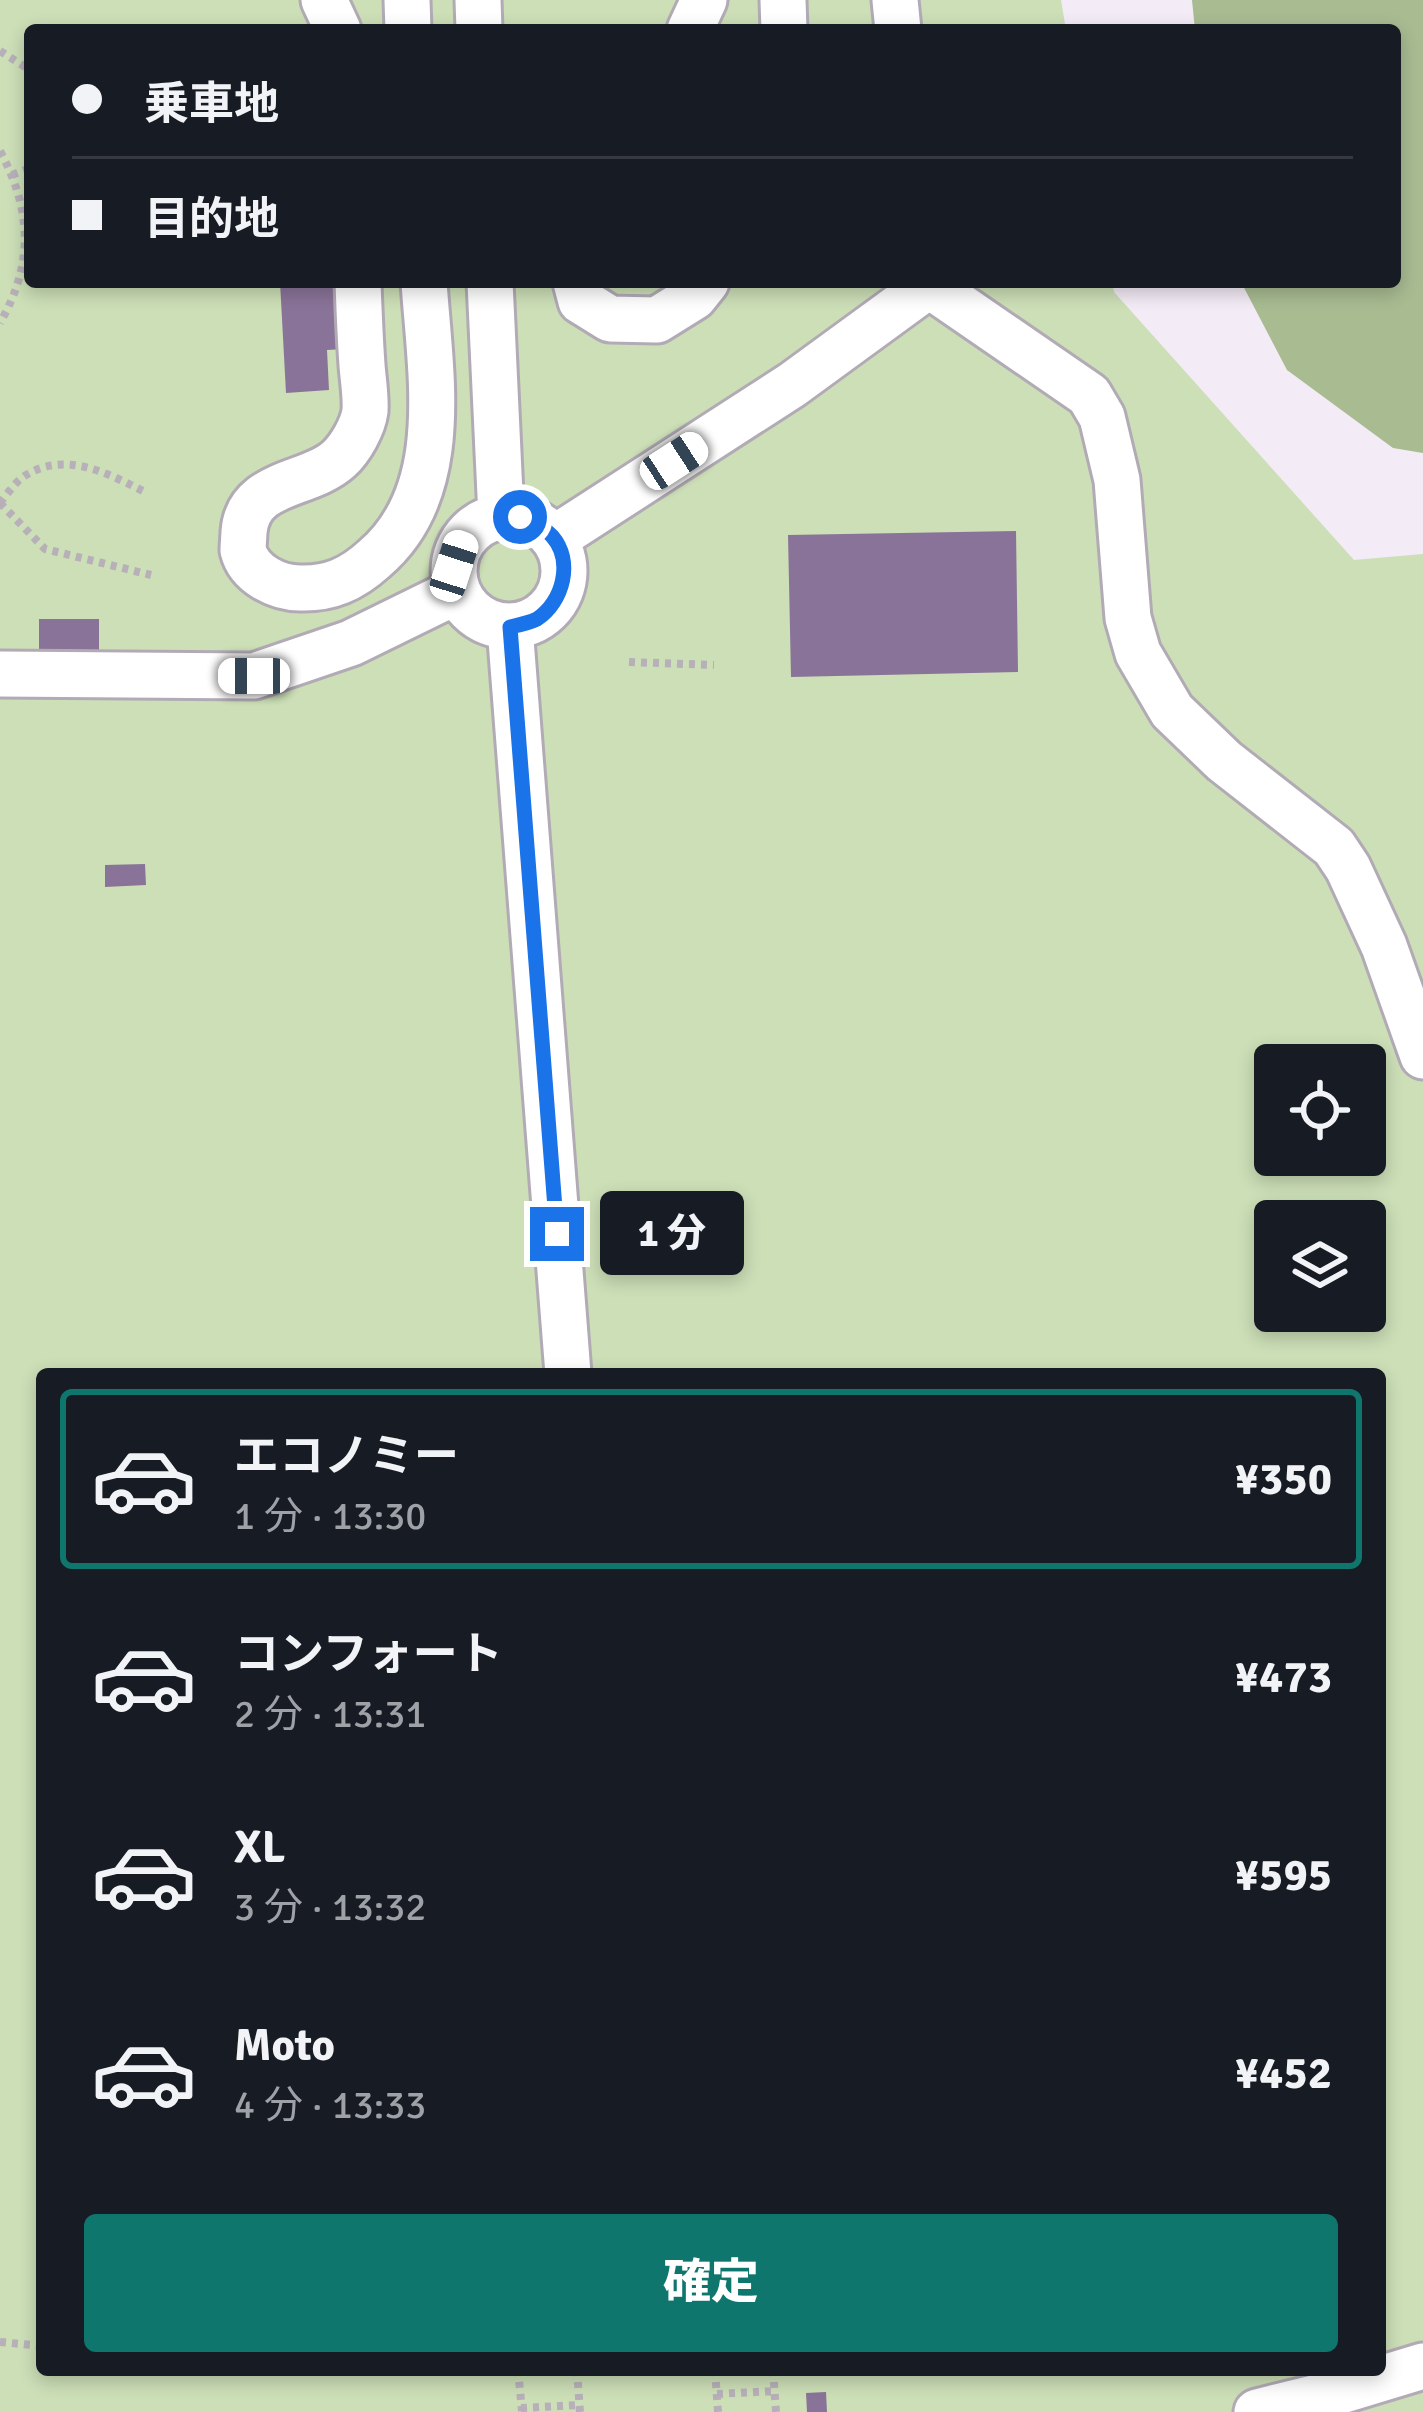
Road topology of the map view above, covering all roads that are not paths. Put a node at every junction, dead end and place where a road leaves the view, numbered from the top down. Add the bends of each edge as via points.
1 (358, 288) edge
2 (424, 288) edge
3 (490, 288) edge
4 (578, 288) edge
5 (701, 288) edge
6 (924, 288) edge
7 (935, 288) edge
8 (501, 516) junction
9 (555, 538) junction
10 (457, 591) junction
11 (510, 627) junction
12 (0, 674) edge
13 (1423, 1056) edge
14 (568, 1368) edge
15 (1423, 2366) edge
16 (1257, 2412) edge

1 - 2 street via 365,414 353,442 308,477 260,495 245,519 243,549 257,573 284,588 318,589 354,577 393,544 418,497 432,414
3 - 8 street
4 - 5 street via 581,301 610,320 657,320
6 - 9 street via 792,385
7 - 13 street via 1089,395 1117,480 1127,618 1138,653 1172,711 1334,847 1384,946
8 - 9 street via 538,524
8 - 10 street via 461,543
9 - 11 street via 563,583 553,605
10 - 11 street via 488,623
10 - 12 street via 351,643 254,676
11 - 14 street
15 - 16 street

